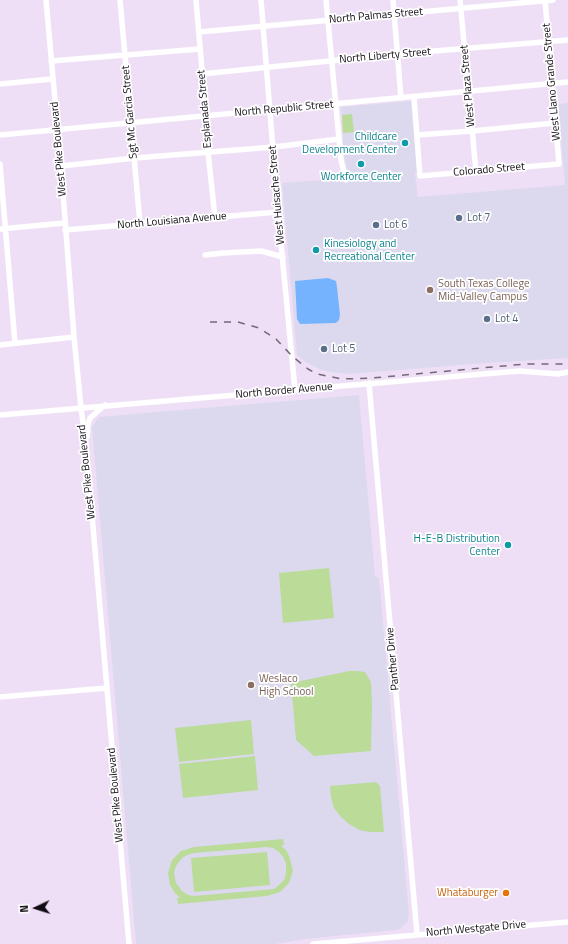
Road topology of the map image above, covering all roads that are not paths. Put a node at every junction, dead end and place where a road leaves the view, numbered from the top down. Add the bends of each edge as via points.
1 (46, 0) edge
2 (120, 0) edge
3 (196, 0) edge
4 (261, 0) edge
5 (326, 0) edge
6 (393, 0) edge
7 (460, 0) edge
8 (545, 0) edge
9 (553, 0) edge
10 (461, 9) junction
11 (394, 14) junction
12 (327, 20) junction
13 (264, 26) junction
14 (199, 32) junction
15 (568, 40) edge
16 (548, 42) junction
17 (465, 48) junction
18 (200, 49) junction
19 (398, 54) junction
20 (125, 55) junction
21 (50, 61) junction
22 (331, 61) junction
23 (267, 68) junction
24 (202, 74) junction
25 (52, 79) junction
26 (568, 82) edge
27 (0, 84) edge
28 (552, 84) junction
29 (469, 90) junction
30 (414, 97) junction
31 (401, 98) junction
32 (335, 105) junction
33 (271, 110) junction
34 (206, 116) junction
35 (131, 122) junction
36 (555, 123) junction
37 (57, 130) junction
38 (472, 131) junction
39 (0, 135) edge
40 (417, 135) junction
41 (339, 139) junction
42 (274, 147) junction
43 (208, 152) junction
44 (135, 158) junction
45 (0, 164) edge
46 (559, 164) joint
47 (61, 166) junction
48 (476, 172) junction
49 (346, 180) dead end
50 (278, 212) junction
51 (215, 218) junction
52 (65, 223) junction
53 (140, 224) junction
54 (3, 229) edge
55 (65, 230) junction
56 (206, 255) dead end
57 (283, 257) junction
58 (74, 338) junction
59 (15, 343) junction
60 (0, 345) edge
61 (568, 372) edge
62 (369, 383) junction
63 (295, 390) junction
64 (106, 405) junction
65 (81, 408) junction
66 (0, 415) edge
67 (86, 445) junction
68 (107, 688) junction
69 (0, 697) edge
70 (568, 922) edge
71 (417, 934) junction
72 (130, 944) edge
73 (313, 944) edge

1 - 21 street, West Pike Boulevard
2 - 20 street, Sgt Mc Garcia Street
3 - 14 street, Esplanada Street
4 - 13 street, West Huisache Street
5 - 12 street
6 - 11 street
7 - 10 street, West Plaza Street
8 - 9 street, North Palmas Street
8 - 10 street, North Palmas Street
8 - 16 street, West Llano Grande Street
10 - 11 street, North Palmas Street
10 - 17 street, West Plaza Street
11 - 12 street, North Palmas Street
11 - 19 street
12 - 13 street, North Palmas Street
12 - 22 street
13 - 14 street, North Palmas Street
13 - 23 street, West Huisache Street
14 - 18 street, Esplanada Street
15 - 16 street, North Liberty Street
16 - 17 street, North Liberty Street
16 - 28 street, West Llano Grande Street
17 - 19 street, North Liberty Street
17 - 29 street, West Plaza Street
18 - 20 street
18 - 24 street, Esplanada Street
19 - 22 street, North Liberty Street
19 - 31 street
20 - 21 street
20 - 35 street, Sgt Mc Garcia Street
21 - 25 street, West Pike Boulevard
22 - 23 street, North Liberty Street
22 - 32 street
23 - 24 street, North Liberty Street
23 - 33 street, West Huisache Street
24 - 34 street, Esplanada Street
25 - 27 street
25 - 37 street, West Pike Boulevard
26 - 28 street, North Republic Street
28 - 29 street, North Republic Street
28 - 36 street, West Llano Grande Street
29 - 30 street, North Republic Street
29 - 38 street, West Plaza Street
30 - 31 street, North Republic Street
30 - 40 street
31 - 32 street, North Republic Street
32 - 33 street, North Republic Street
32 - 41 street
33 - 34 street, North Republic Street
33 - 42 street, West Huisache Street
34 - 35 street, North Republic Street
34 - 43 street, Esplanada Street
35 - 37 street, North Republic Street
35 - 44 street, Sgt Mc Garcia Street
36 - 38 street
36 - 46 street, West Llano Grande Street
37 - 39 street, North Republic Street
37 - 47 street, West Pike Boulevard
38 - 40 street
38 - 48 street, West Plaza Street
40 - 48 street, Colorado Street via 420,176
41 - 42 street
41 - 49 street
42 - 43 street
42 - 50 street, West Huisache Street
43 - 44 street
43 - 51 street, Esplanada Street
44 - 47 street
44 - 53 street, Sgt Mc Garcia Street
45 - 54 street
46 - 48 street, Colorado Street
47 - 52 street, West Pike Boulevard
50 - 51 street, North Louisiana Avenue
50 - 57 street, West Huisache Street
51 - 53 street, North Louisiana Avenue
52 - 54 street
52 - 55 street, West Pike Boulevard
53 - 55 street, North Louisiana Avenue
54 - 59 street
55 - 58 street, West Pike Boulevard
56 - 57 street via 261,251
57 - 63 street, West Huisache Street
58 - 59 street
58 - 65 street, West Pike Boulevard
59 - 60 street
61 - 62 street, North Border Avenue via 558,374 519,371
62 - 63 street, North Border Avenue
62 - 71 street, Panther Drive
63 - 64 street, North Border Avenue
64 - 65 street, North Border Avenue
64 - 67 street via 90,418
65 - 66 street, North Border Avenue
65 - 67 street, West Pike Boulevard
67 - 68 street, West Pike Boulevard
68 - 69 street
68 - 72 street, West Pike Boulevard
70 - 71 street, North Westgate Drive
71 - 73 street, North Westgate Drive

